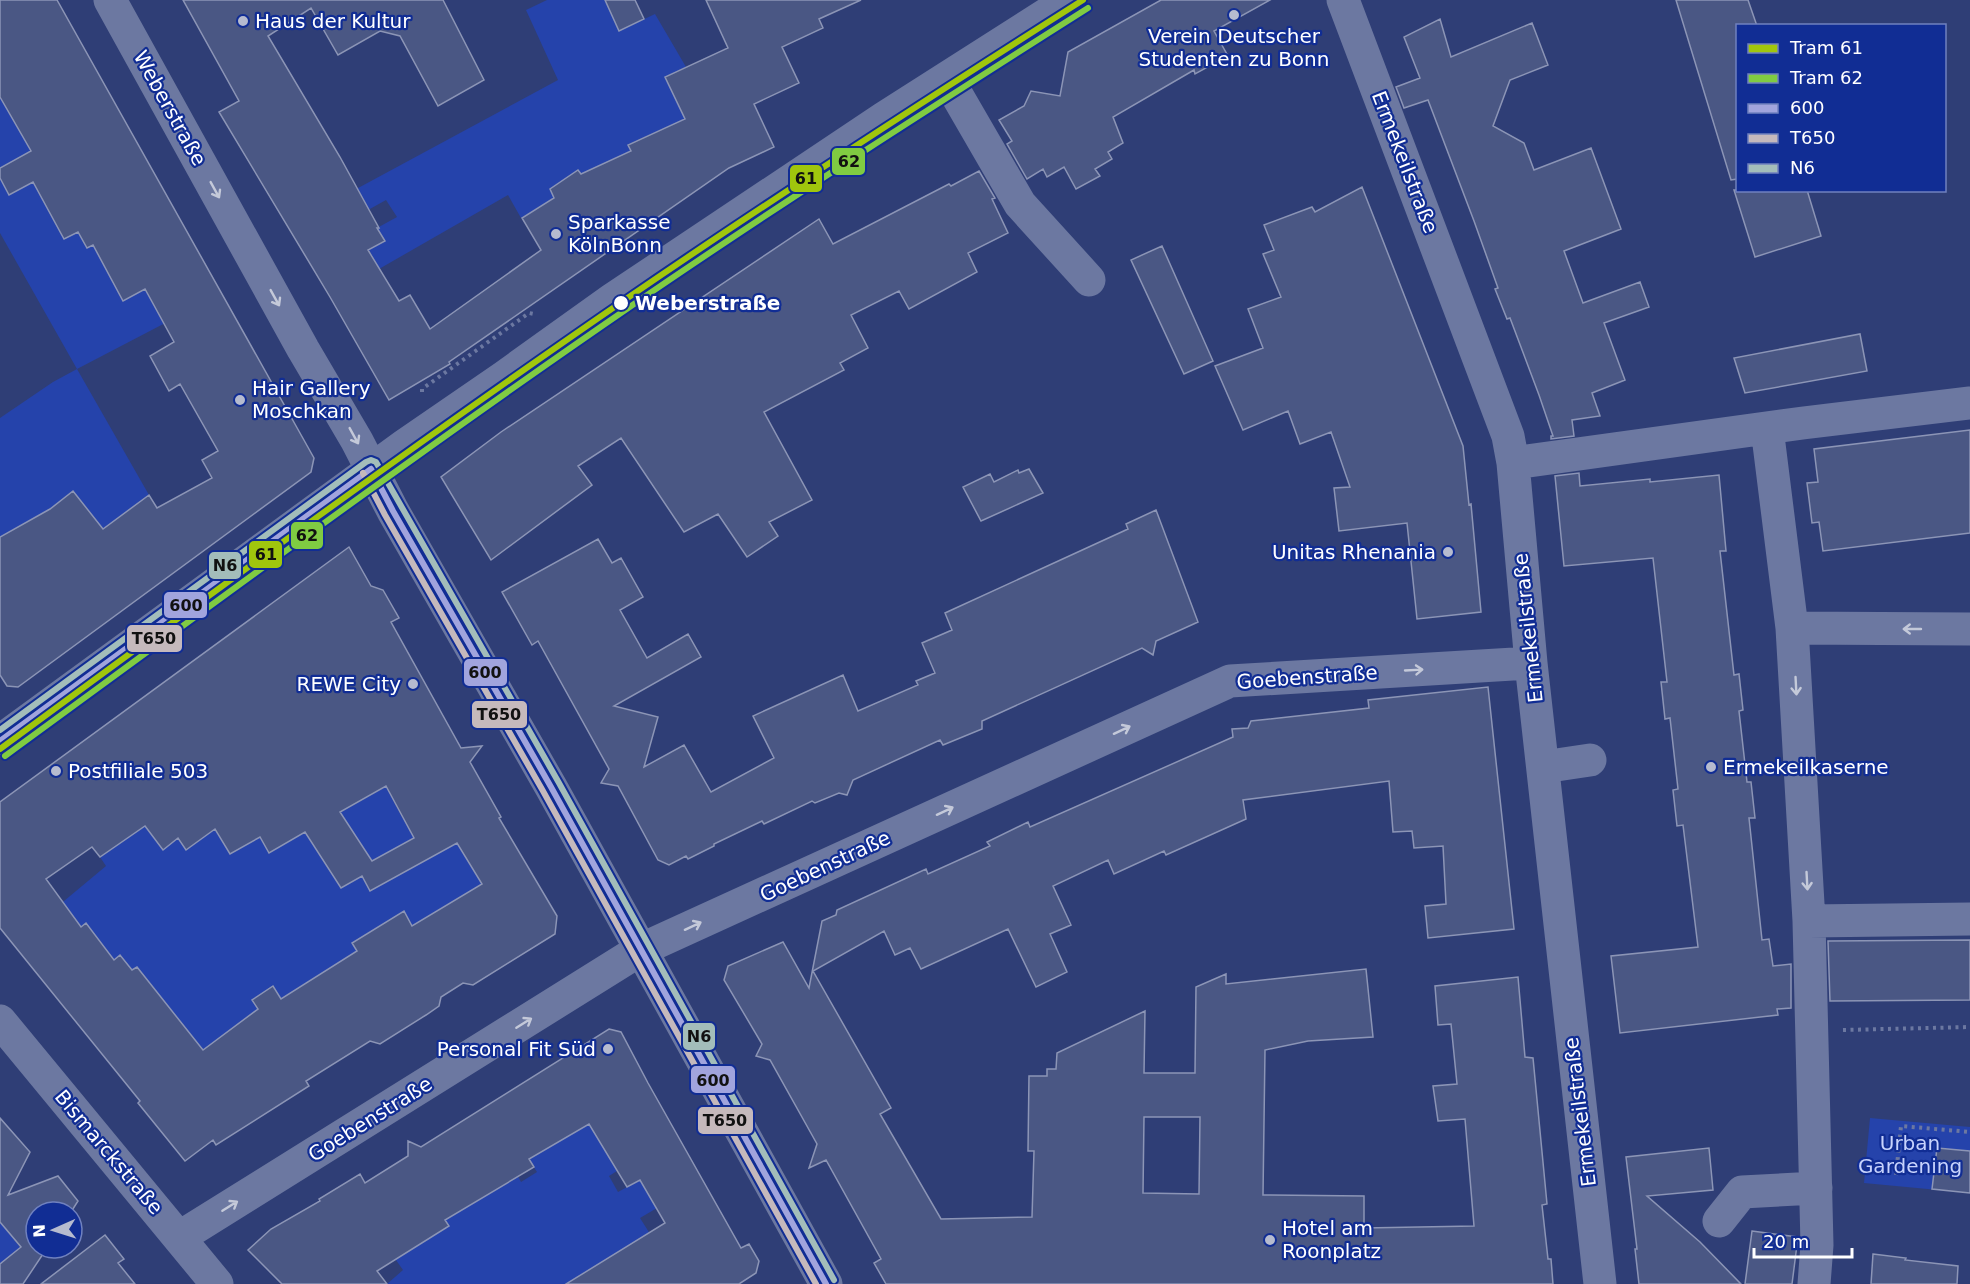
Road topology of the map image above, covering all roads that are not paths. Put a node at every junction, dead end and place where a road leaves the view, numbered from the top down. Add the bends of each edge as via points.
1 (110, 0) edge
2 (1068, 0) edge
3 (1343, 0) edge
4 (947, 78) junction
5 (1089, 280) dead end
6 (1970, 403) edge
7 (1767, 428) junction
8 (1513, 463) junction
9 (371, 469) junction
10 (1792, 628) junction
11 (1970, 629) edge
12 (1531, 663) junction
13 (0, 741) edge
14 (1590, 760) dead end
15 (1543, 767) junction
16 (1970, 920) edge
17 (1809, 921) junction
18 (640, 950) junction
19 (0, 1021) edge
20 (1816, 1188) junction
21 (1719, 1221) dead end
22 (180, 1237) junction
23 (217, 1284) edge
24 (826, 1284) edge
25 (1600, 1284) edge
26 (1814, 1284) edge

1 -> 9 street, Weberstraße
2 - 4 street
3 - 8 street, Ermekeilstraße via 1508,436
4 - 5 street via 1020,204
4 - 9 street via 623,292
6 - 7 street
7 - 8 street
7 - 10 street
8 - 12 street, Ermekeilstraße
9 - 13 street
9 - 18 street, Weberstraße
11 -> 10 street
10 -> 17 street
12 - 15 street, Ermekeilstraße
18 -> 12 street, Goebenstraße via 1230,681
14 - 15 street
15 - 25 street, Ermekeilstraße
16 - 17 street
17 - 20 street
22 -> 18 street, Goebenstraße
18 - 24 street, Weberstraße
19 - 22 street, Bismarckstraße
20 - 21 street via 1742,1192
20 - 26 street
22 - 23 street, Bismarckstraße

